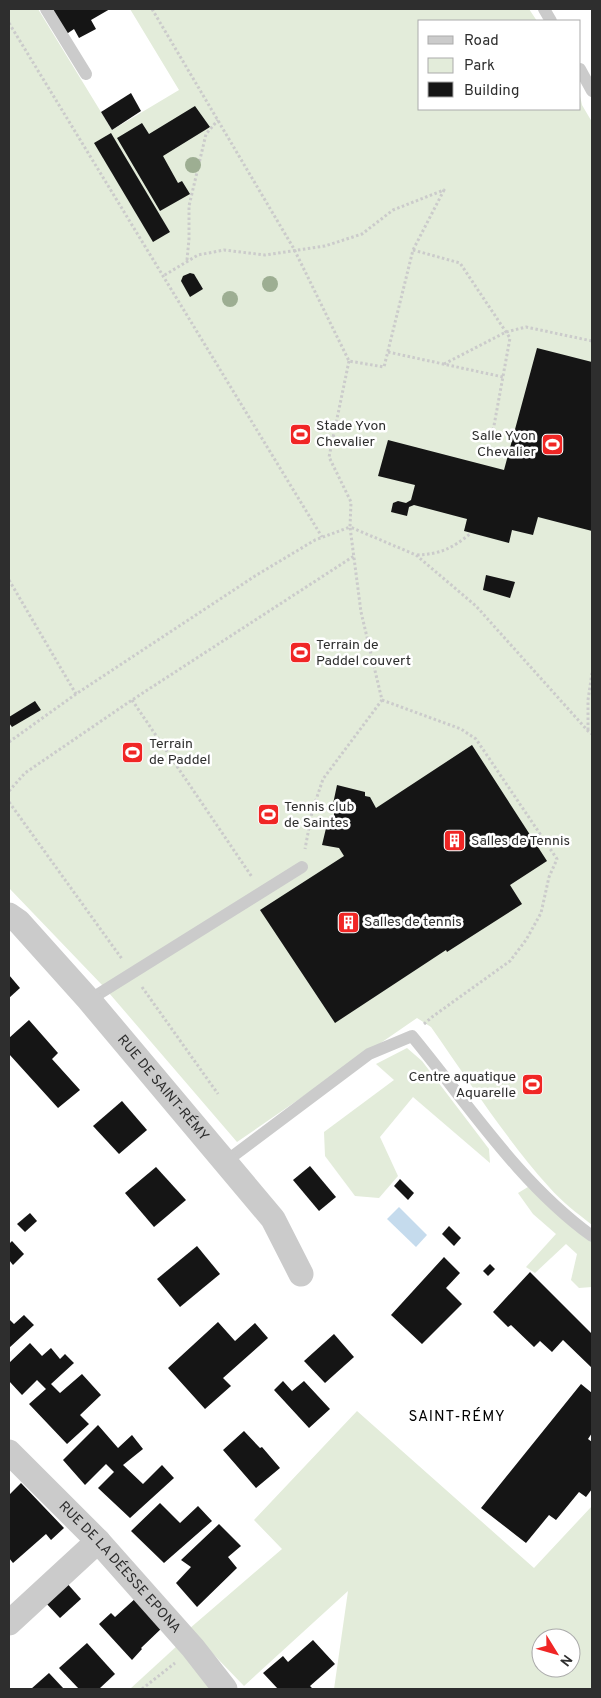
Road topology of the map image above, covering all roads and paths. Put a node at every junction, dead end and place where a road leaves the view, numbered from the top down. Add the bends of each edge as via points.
1 (46, 9) edge
2 (152, 9) edge
3 (544, 9) edge
4 (550, 20) edge
5 (9, 23) edge
6 (581, 71) edge
7 (86, 74) dead end
8 (592, 90) edge
9 (218, 120) junction
10 (294, 249) junction
11 (413, 250) junction
12 (187, 261) junction
13 (163, 276) junction
14 (506, 332) junction
15 (592, 341) edge
16 (388, 352) junction
17 (349, 361) junction
18 (444, 364) junction
19 (503, 376) junction
20 (491, 442) dead end
21 (350, 527) junction
22 (472, 533) dead end
23 (322, 537) junction
24 (416, 555) junction
25 (354, 556) junction
26 (9, 580) edge
27 (592, 673) edge
28 (76, 694) junction
29 (132, 700) junction
30 (382, 700) junction
31 (588, 731) junction
32 (592, 734) edge
33 (9, 742) edge
34 (9, 791) edge
35 (9, 802) edge
36 (302, 867) joint
37 (262, 892) junction
38 (9, 915) edge
39 (132, 973) junction
40 (89, 1000) junction
41 (412, 1036) junction
42 (218, 1094) dead end
43 (225, 1162) junction
44 (592, 1236) edge
45 (301, 1274) dead end
46 (9, 1452) edge
47 (98, 1541) junction
48 (9, 1623) edge
49 (193, 1648) junction
50 (142, 1689) edge
51 (225, 1689) edge

1 - 7 lane
2 - 9 path
3 - 4 lane
5 - 13 path
6 - 8 lane
9 - 10 path
9 - 12 path via 206,134 189,206
10 - 11 path via 324,246 362,234 394,210 444,190
10 - 12 path via 265,255 224,250 198,255
10 - 17 path
11 - 14 path via 460,263
11 - 16 path
12 - 13 path
13 - 23 path
14 - 15 path via 526,327
14 - 18 path
14 - 19 path via 510,338
16 - 17 path via 384,367
16 - 18 path
17 - 21 path via 329,457 351,502
18 - 19 path
19 - 20 path
21 - 23 path
21 - 24 path
21 - 25 path
22 - 24 path via 435,554
23 - 28 path via 255,576
24 - 31 path via 476,606
25 - 29 path
25 - 30 path via 361,612
26 - 28 path
27 - 31 path
28 - 33 path
29 - 34 path via 25,773
29 - 37 path
30 - 36 path via 323,779 312,812
30 - 41 path via 460,729 476,740 557,859 549,877 541,913 510,960 432,1017
31 - 32 path
35 - 39 path
36 - 37 lane
37 - 39 lane
38 - 40 street, RUE DE SAINT-RÉMY
39 - 40 lane
39 - 42 path
40 - 43 street, RUE DE SAINT-RÉMY
41 - 43 lane via 369,1054
41 - 44 lane via 486,1132 547,1199
43 - 45 street, RUE DE SAINT-RÉMY via 272,1219
46 - 47 street, RUE DE LA DÉESSE EPONA
47 - 48 street
47 - 49 street, RUE DE LA DÉESSE EPONA
49 - 50 path
49 - 51 street, RUE DE LA DÉESSE EPONA

